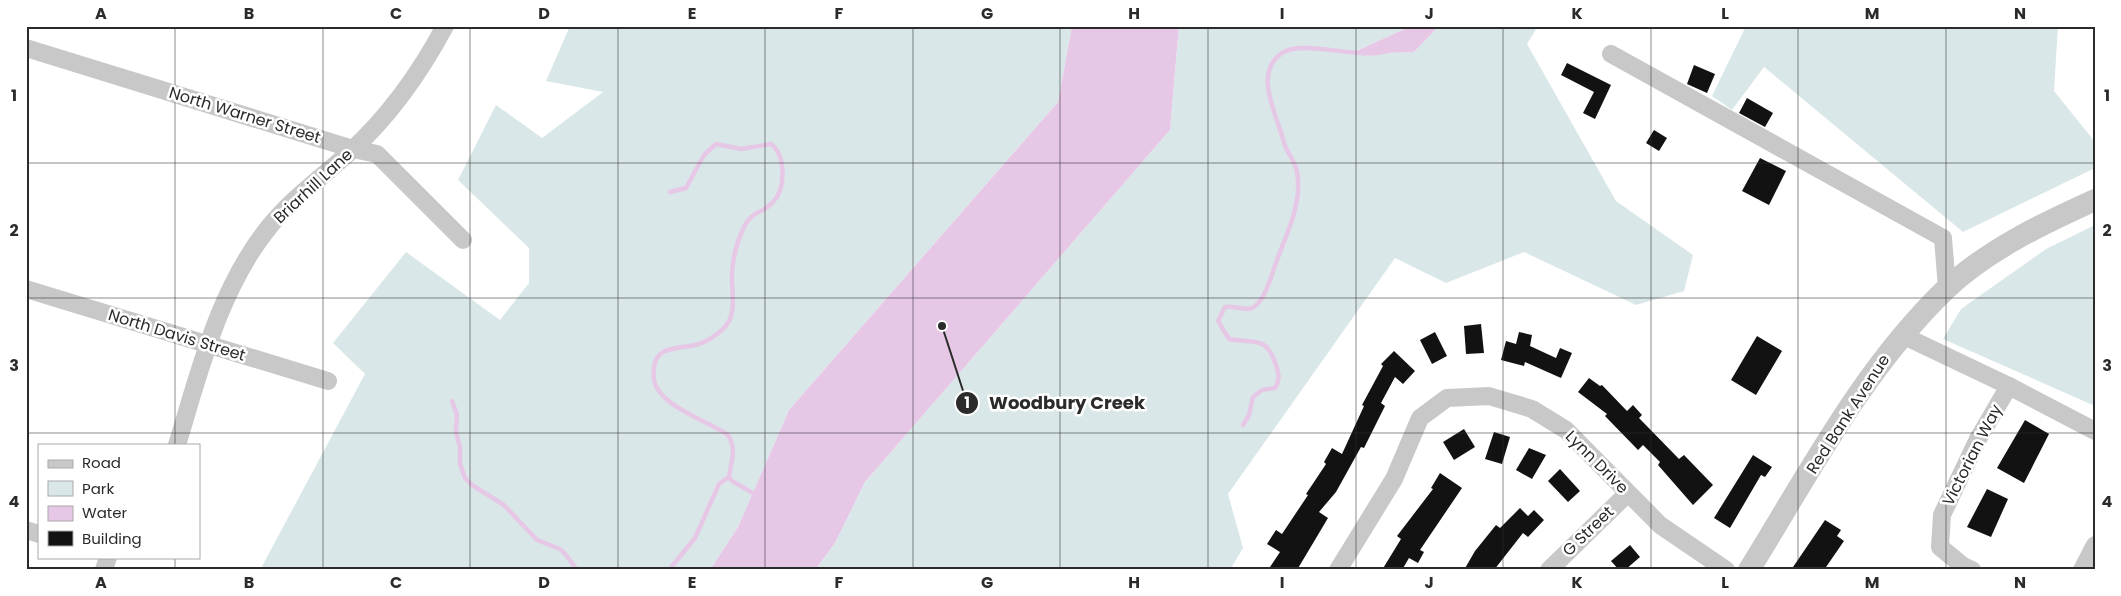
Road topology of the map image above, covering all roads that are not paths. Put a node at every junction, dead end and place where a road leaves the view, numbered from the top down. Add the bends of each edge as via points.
1 (445, 26) edge
2 (26, 48) edge
3 (1611, 54) dead end
4 (353, 149) junction
5 (2095, 200) edge
6 (463, 240) dead end
7 (1947, 288) junction
8 (26, 289) edge
9 (1902, 335) junction
10 (209, 344) junction
11 (328, 381) dead end
12 (2009, 386) junction
13 (2095, 430) edge
14 (177, 444) edge
15 (1628, 493) junction
16 (26, 530) edge
17 (38, 534) edge
18 (2095, 545) edge
19 (108, 558) edge
20 (104, 570) edge
21 (1338, 570) edge
22 (1549, 570) edge
23 (1726, 570) edge
24 (1749, 570) edge
25 (1972, 570) edge
26 (2082, 570) edge

1 - 4 street, Briarhill Lane via 424,65
2 - 4 street, North Warner Street
3 - 7 street via 1943,238
4 - 6 street, North Warner Street via 377,154
4 - 10 street, Briarhill Lane via 309,186 270,226 246,259 219,314
5 - 7 street, Red Bank Avenue via 2026,233
7 - 9 street, Red Bank Avenue
8 - 10 street, North Davis Street
9 - 12 street, Victorian Way
9 - 24 street, Red Bank Avenue via 1875,369
10 - 11 street, North Davis Street
10 - 14 street, Briarhill Lane
12 - 13 street, Victorian Way
12 - 25 street, Victorian Way via 1978,439 1942,515 1940,547 1962,566
15 - 21 street, Lynn Drive via 1566,430 1532,409 1489,396 1447,398 1420,418 1394,479
15 - 22 street, G Street
15 - 23 street, Lynn Drive via 1660,525
16 - 17 street
18 - 26 street
19 - 20 street

